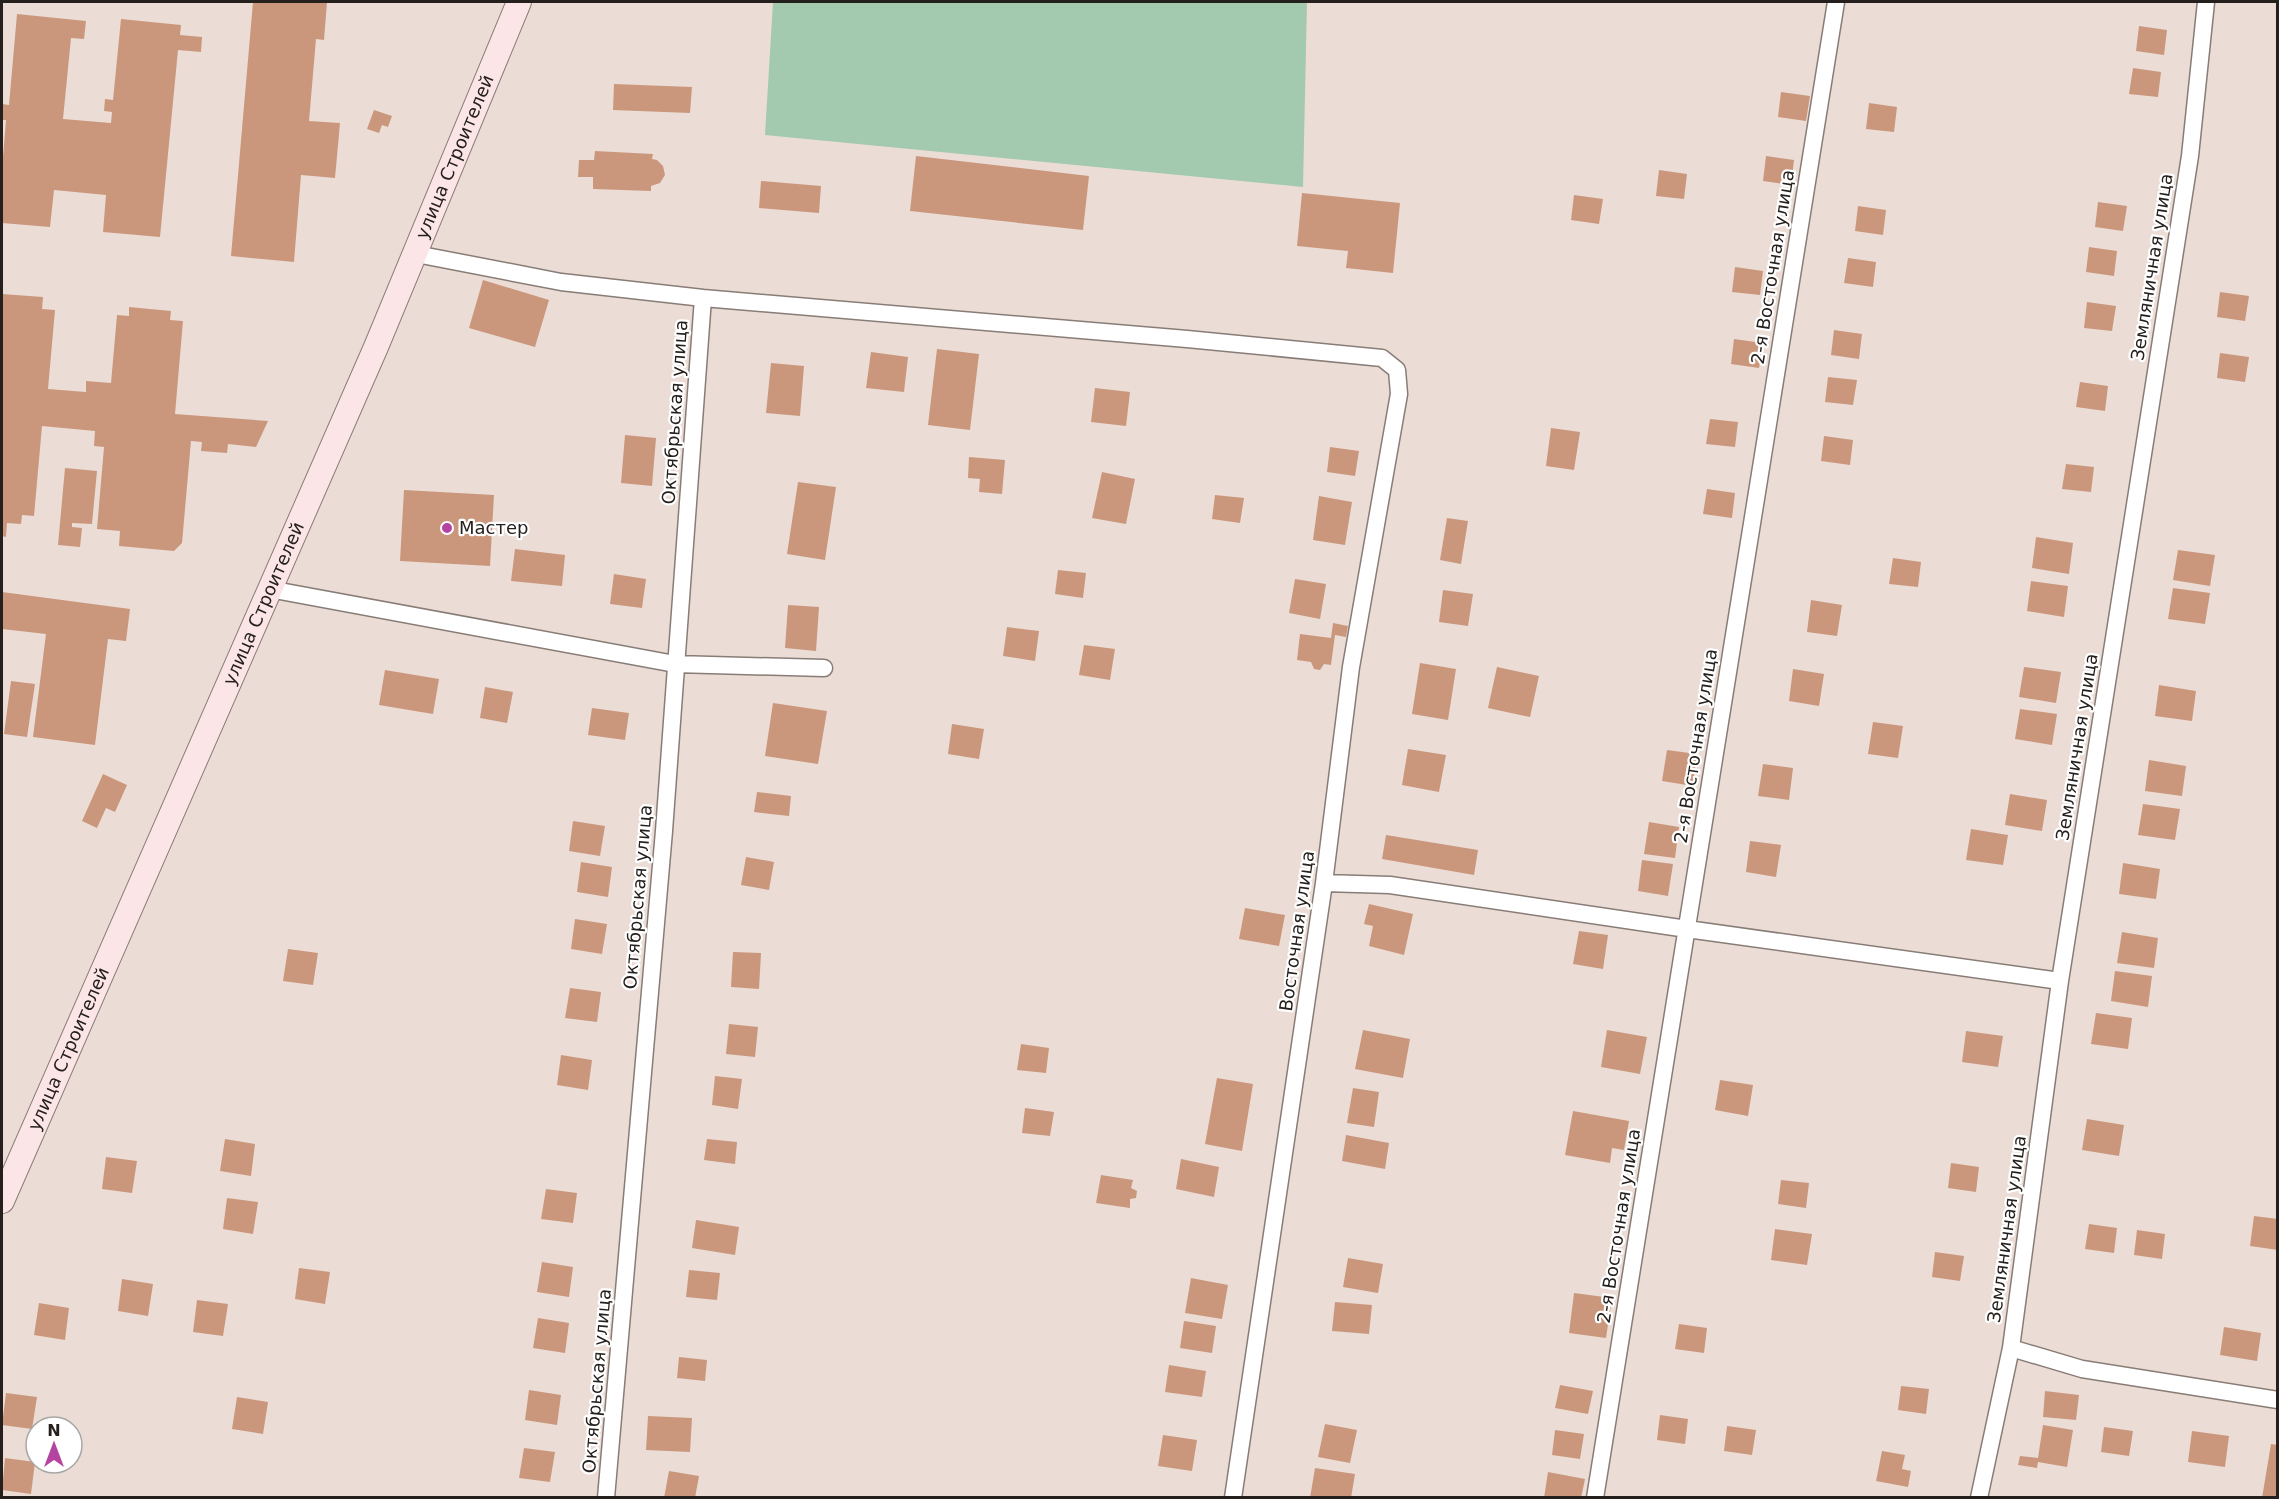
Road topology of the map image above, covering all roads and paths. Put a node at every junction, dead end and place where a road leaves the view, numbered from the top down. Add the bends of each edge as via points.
1 (519, 2) edge
2 (1836, 2) edge
3 (2206, 2) edge
4 (416, 254) junction
5 (704, 298) junction
6 (269, 589) junction
7 (675, 664) junction
8 (824, 668) dead end
9 (1324, 883) junction
10 (1687, 929) junction
11 (2060, 981) junction
12 (2, 1201) edge
13 (2011, 1348) junction
14 (2277, 1400) edge
15 (606, 1497) edge
16 (1233, 1497) edge
17 (1595, 1497) edge
18 (1979, 1497) edge

1 - 4 main road, улица Строителей
2 - 10 street, 2-я Восточная улица
3 - 11 street, Земляничная улица via 2190,156
4 - 5 street via 561,282
4 - 6 main road, улица Строителей
5 - 7 street, Октябрьская улица
5 - 9 street, Восточная улица via 1382,358 1397,370 1399,394 1351,667
6 - 7 street
6 - 12 main road, улица Строителей
7 - 8 street
7 - 15 street, Октябрьская улица
9 - 10 street via 1390,885
9 - 16 street, Восточная улица
10 - 11 street
10 - 17 street, 2-я Восточная улица
11 - 13 street, Земляничная улица
13 - 14 street via 2082,1370
13 - 18 street, Земляничная улица

